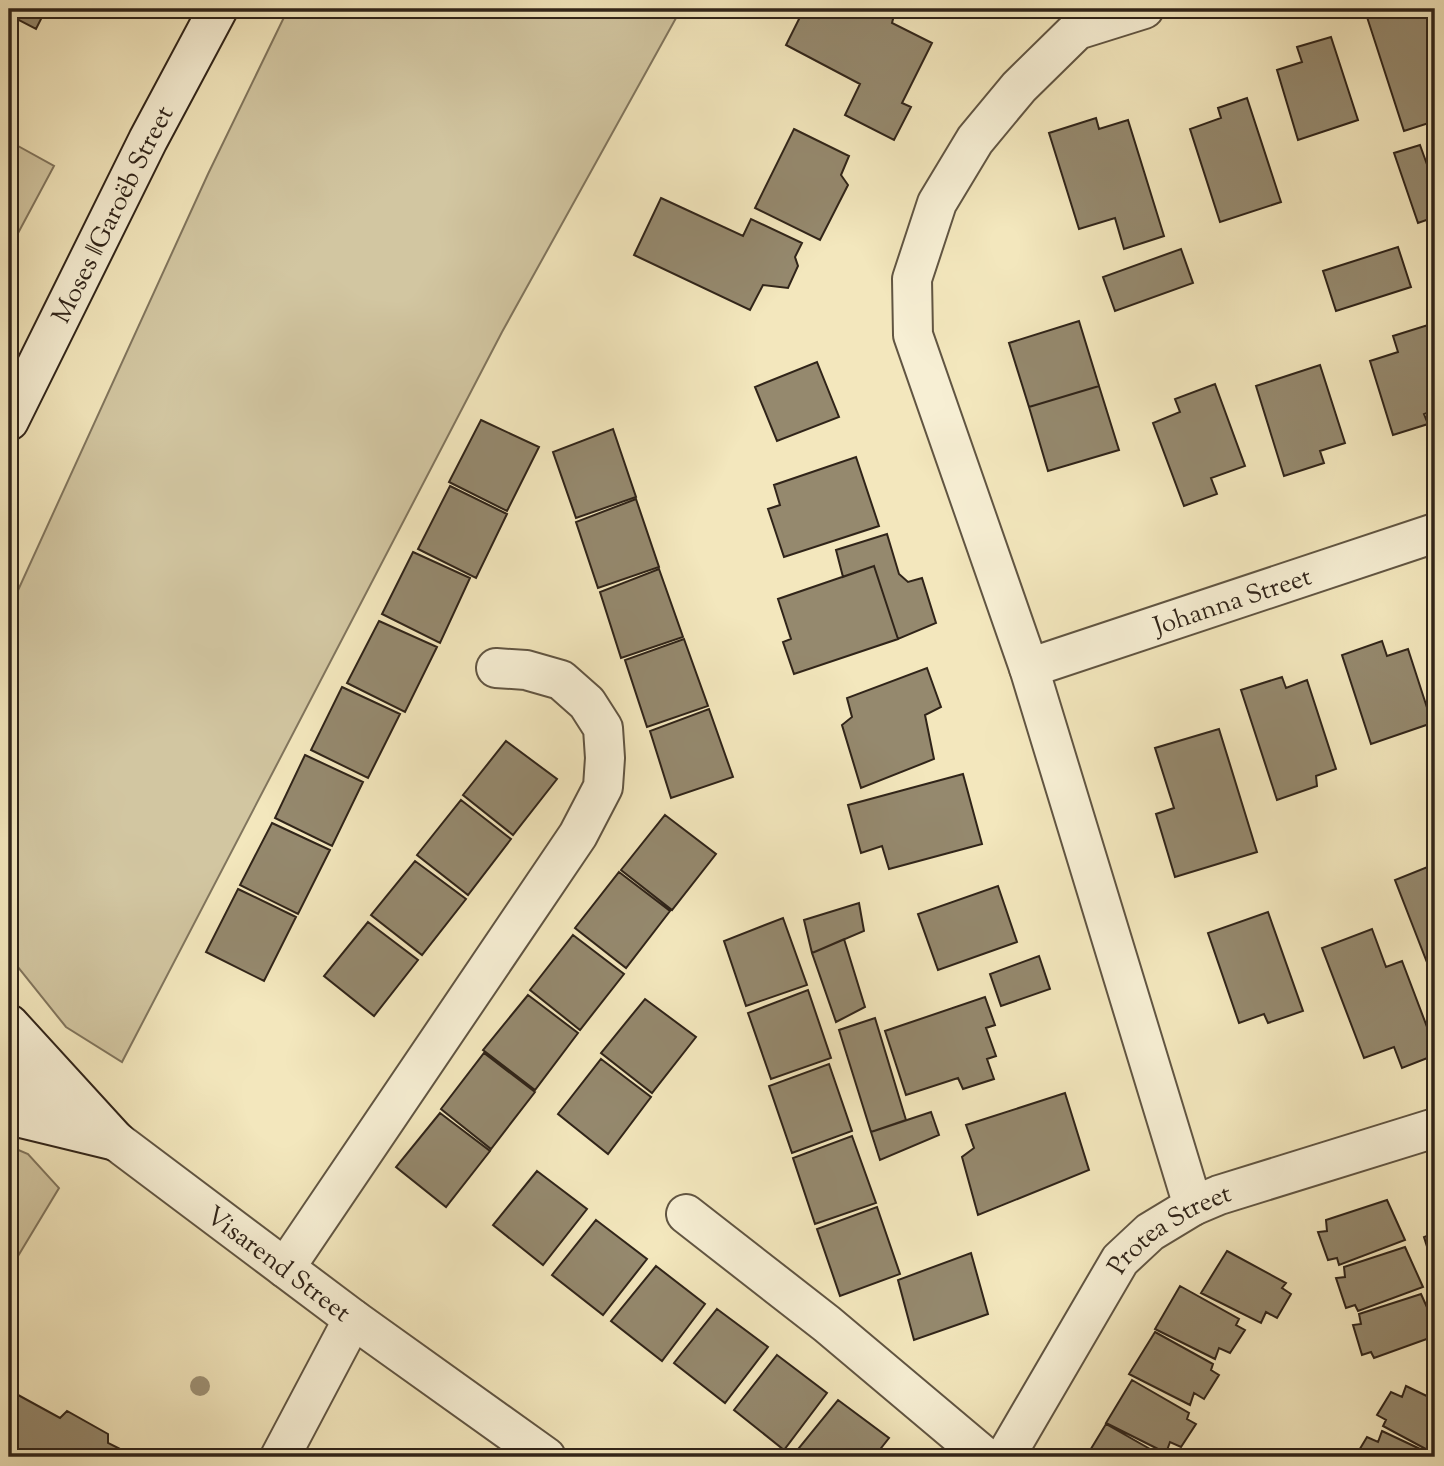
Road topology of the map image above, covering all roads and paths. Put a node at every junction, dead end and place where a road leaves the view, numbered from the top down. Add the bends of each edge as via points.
1 (218, 9) edge
2 (1144, 9) edge
3 (9, 421) edge
4 (1435, 533) edge
5 (496, 668) dead end
6 (1029, 668) junction
7 (9, 1024) edge
8 (9, 1072) edge
9 (9, 1115) edge
10 (1435, 1128) edge
11 (117, 1141) junction
12 (1193, 1206) junction
13 (686, 1214) dead end
14 (285, 1268) junction
15 (353, 1319) junction
16 (280, 1457) edge
17 (545, 1457) edge
18 (985, 1457) edge
19 (1005, 1457) edge

1 - 3 street, Moses ǁGaroëb Street
2 - 6 street via 1077,30 1019,87 975,140 937,203 912,279 913,335
4 - 6 street, Johanna Street
5 - 14 street via 561,680 587,703 603,728 603,787 578,835
6 - 12 street
7 - 11 street
8 - 11 street, Visarend Street
9 - 11 street
10 - 12 street, Protea Street
11 - 14 street, Visarend Street
12 - 19 street, Protea Street via 1150,1232 1121,1260
13 - 18 street
14 - 15 street, Visarend Street
15 - 16 street
15 - 17 street, Visarend Street

